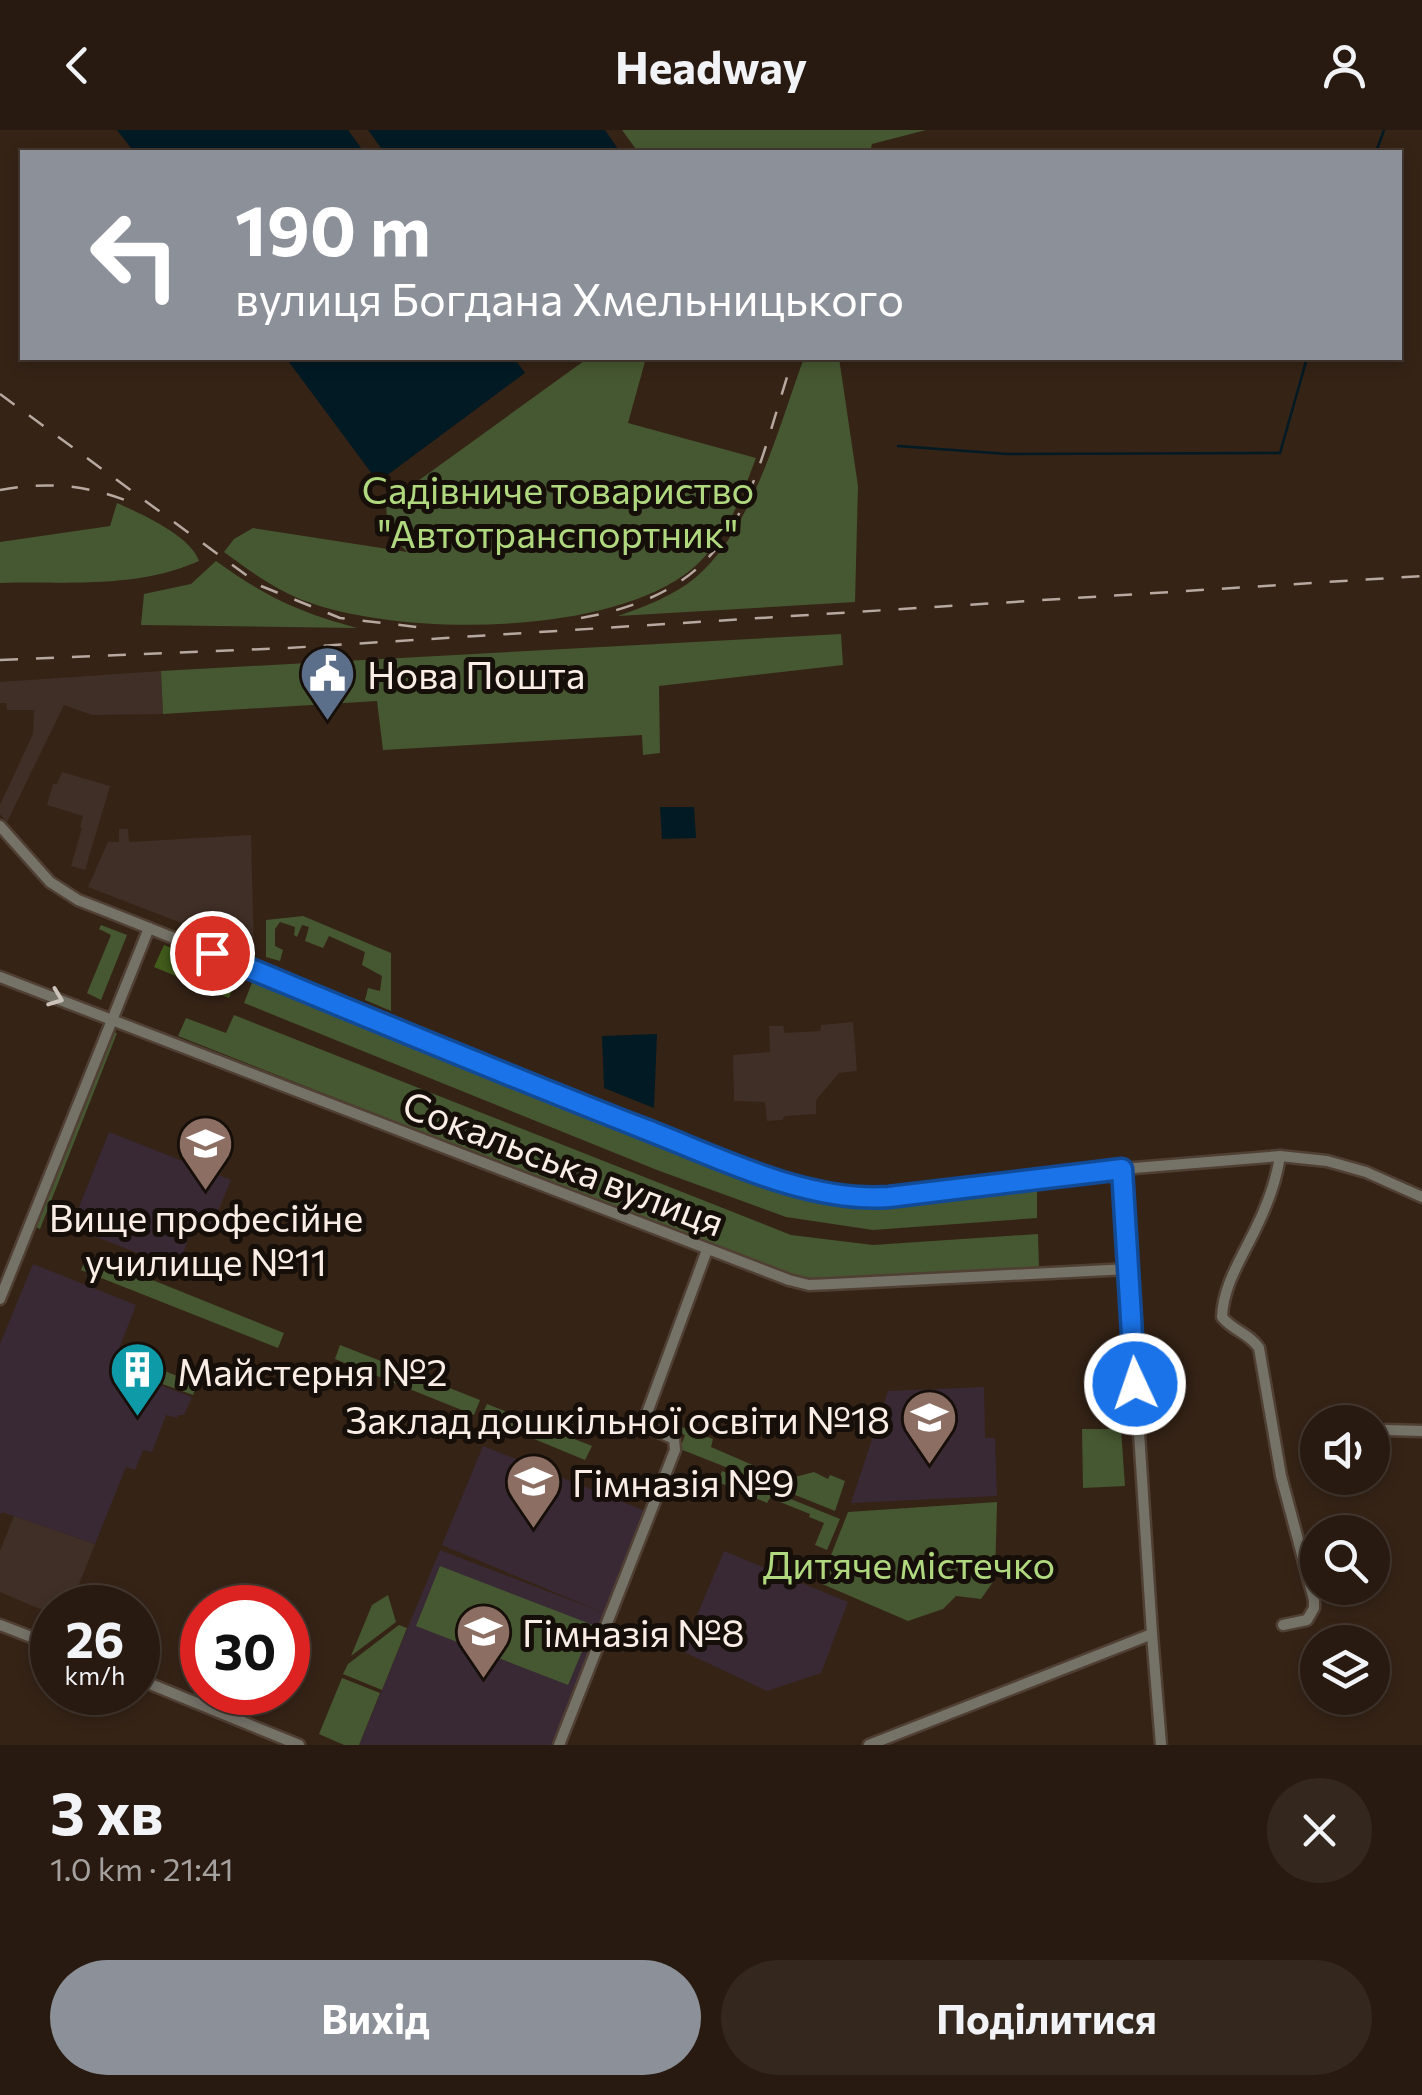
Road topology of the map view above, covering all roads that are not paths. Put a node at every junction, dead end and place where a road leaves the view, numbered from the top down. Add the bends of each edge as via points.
1 (0, 826) edge
2 (149, 928) junction
3 (0, 977) edge
4 (112, 1019) junction
5 (1280, 1156) junction
6 (1122, 1169) junction
7 (1421, 1193) edge
8 (707, 1250) junction
9 (1129, 1268) junction
10 (0, 1300) edge
11 (1390, 1430) edge
12 (1422, 1431) edge
13 (0, 1625) edge
14 (1283, 1625) dead end
15 (1152, 1634) junction
16 (30, 1637) edge
17 (160, 1688) edge
18 (265, 1732) junction
19 (270, 1745) edge
20 (299, 1745) edge
21 (559, 1745) edge
22 (869, 1745) edge
23 (1161, 1745) edge

1 - 2 street via 62,891
2 - 4 street
2 - 6 street via 584,1105 818,1191 889,1197
3 -> 4 street, Сокальська вулиця
4 - 8 street, Сокальська вулиця
4 - 10 street
5 - 6 street
5 - 7 street via 1340,1164
5 - 14 street via 1267,1206 1223,1296 1222,1318 1259,1348 1281,1476 1314,1600 1307,1620
6 - 9 street
8 - 9 street, Сокальська вулиця via 809,1285
8 - 21 street via 647,1413 649,1428 674,1439 676,1450
9 - 15 street
11 - 12 street
13 - 16 street
15 - 22 street
15 - 23 street
17 - 18 street
18 - 19 street
18 - 20 street

